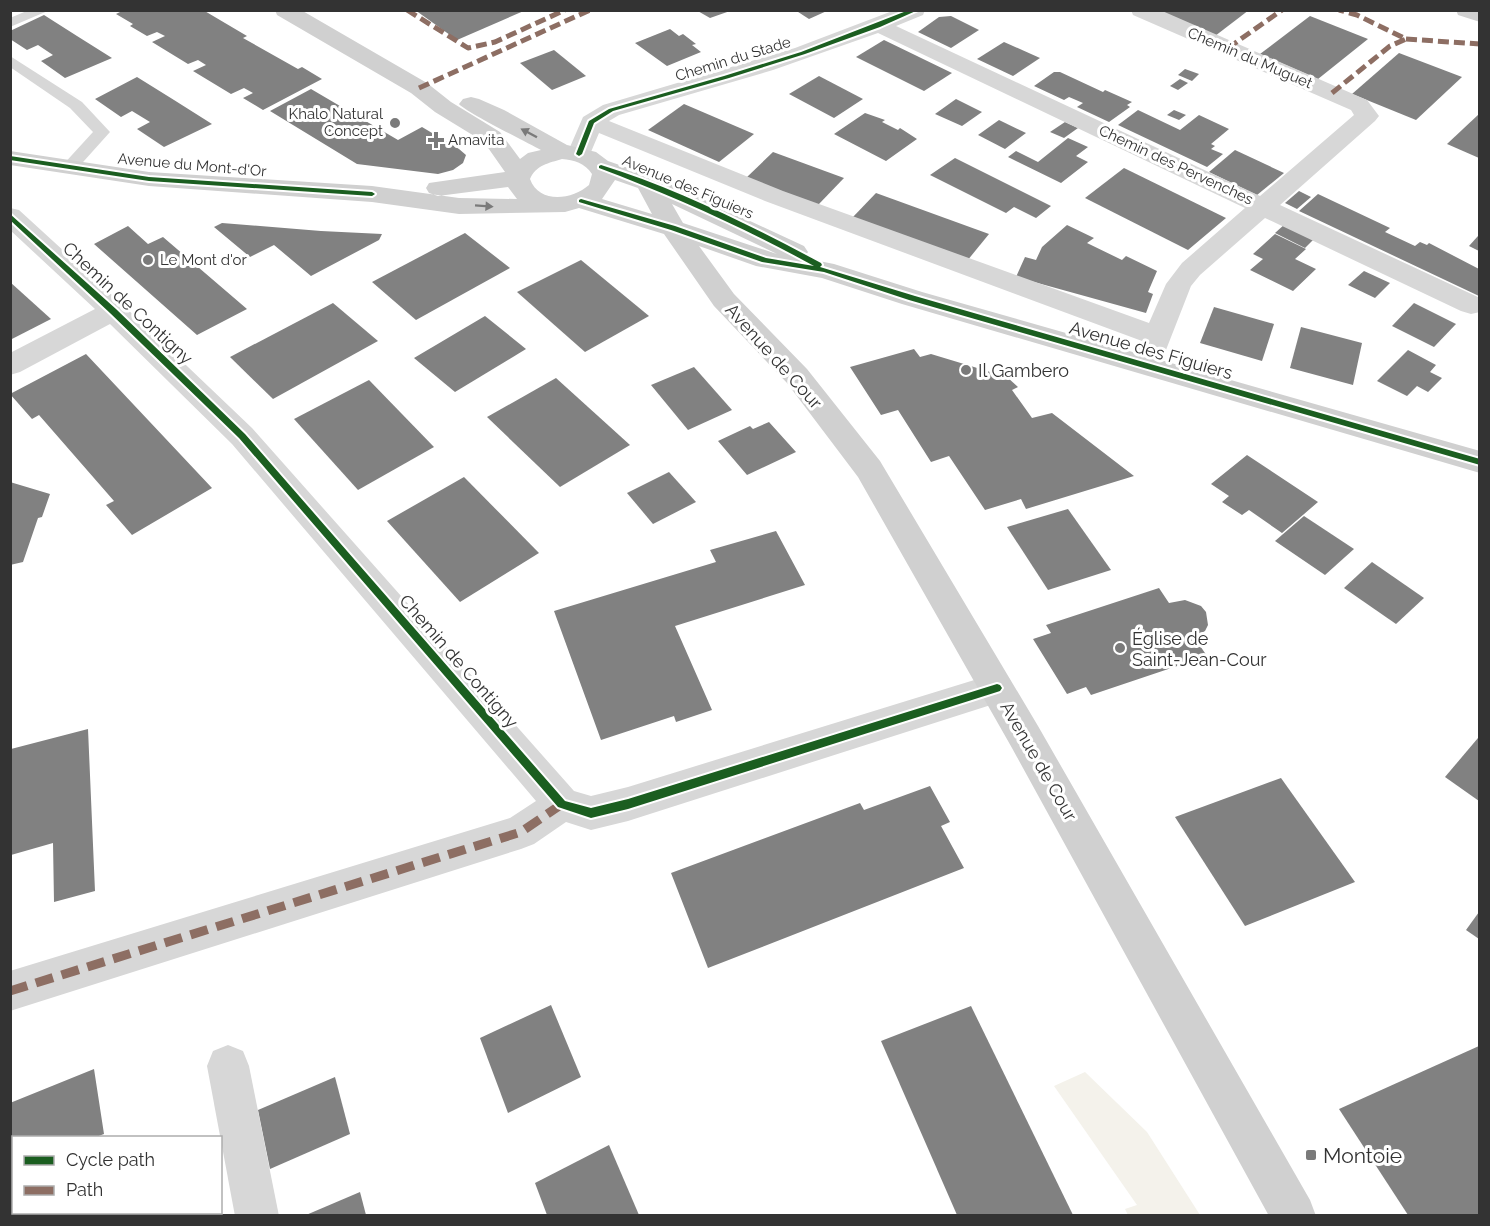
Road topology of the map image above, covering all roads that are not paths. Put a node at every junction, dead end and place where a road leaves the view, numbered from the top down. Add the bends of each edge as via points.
1 (44, 10) edge
2 (285, 10) edge
3 (915, 10) edge
4 (1141, 10) edge
5 (1466, 10) edge
6 (1479, 16) edge
7 (10, 23) edge
8 (880, 26) junction
9 (10, 60) edge
10 (420, 87) junction
11 (591, 122) junction
12 (571, 153) junction
13 (11, 158) edge
14 (69, 167) junction
15 (601, 167) junction
16 (518, 176) junction
17 (648, 183) junction
18 (372, 194) junction
19 (581, 201) junction
20 (546, 204) junction
21 (1264, 207) junction
22 (10, 216) edge
23 (673, 228) junction
24 (825, 270) junction
25 (1471, 305) dead end
26 (113, 311) junction
27 (1157, 336) junction
28 (10, 365) edge
29 (1146, 366) junction
30 (1476, 464) edge
31 (997, 688) junction
32 (562, 804) junction
33 (10, 991) edge
34 (228, 1066) dead end
35 (257, 1215) edge
36 (1294, 1215) edge

1 - 7 lane
2 - 10 street
3 - 8 street, Chemin du Stade
4 - 21 street, Chemin du Muguet via 1359,105 1367,116
5 - 6 street
8 - 11 street, Chemin du Stade via 752,70 611,110
8 - 21 street, Chemin des Pervenches
9 - 14 lane, Avenue du Mont-d'Or via 76,105 102,132
12 -> 10 street via 456,97
10 - 16 street via 443,107 492,137
11 - 12 street
11 - 27 street, Avenue des Figuiers via 774,196
12 - 15 street via 596,161
12 - 16 street via 535,159
13 - 14 street, Avenue du Mont-d'Or
14 - 18 street, Avenue du Mont-d'Or via 149,179
15 - 17 street, Avenue des Figuiers
15 - 19 street via 604,174 599,189
16 - 18 street, Avenue du Mont-d'Or via 462,186 413,187
16 - 20 street via 523,194
17 - 23 street, Avenue de Cour
17 - 24 street, Avenue des Figuiers via 780,243
18 -> 20 street, Avenue du Mont-d'Or via 408,202 512,208
19 - 20 street
19 - 23 street, Avenue des Figuiers
21 - 25 street, Chemin des Pervenches
21 - 27 street via 1191,269 1179,284
22 - 26 street, Chemin de Contigny
23 - 24 street, Avenue des Figuiers via 765,260
23 - 31 street, Avenue de Cour via 724,300 797,376 869,468
24 - 29 street, Avenue des Figuiers
26 - 28 street
26 - 32 street, Chemin de Contigny via 242,436
27 - 29 street
29 - 30 street, Avenue des Figuiers
31 - 32 street via 628,804 591,813
31 - 36 street, Avenue de Cour
32 - 33 street via 521,832
34 - 35 street

